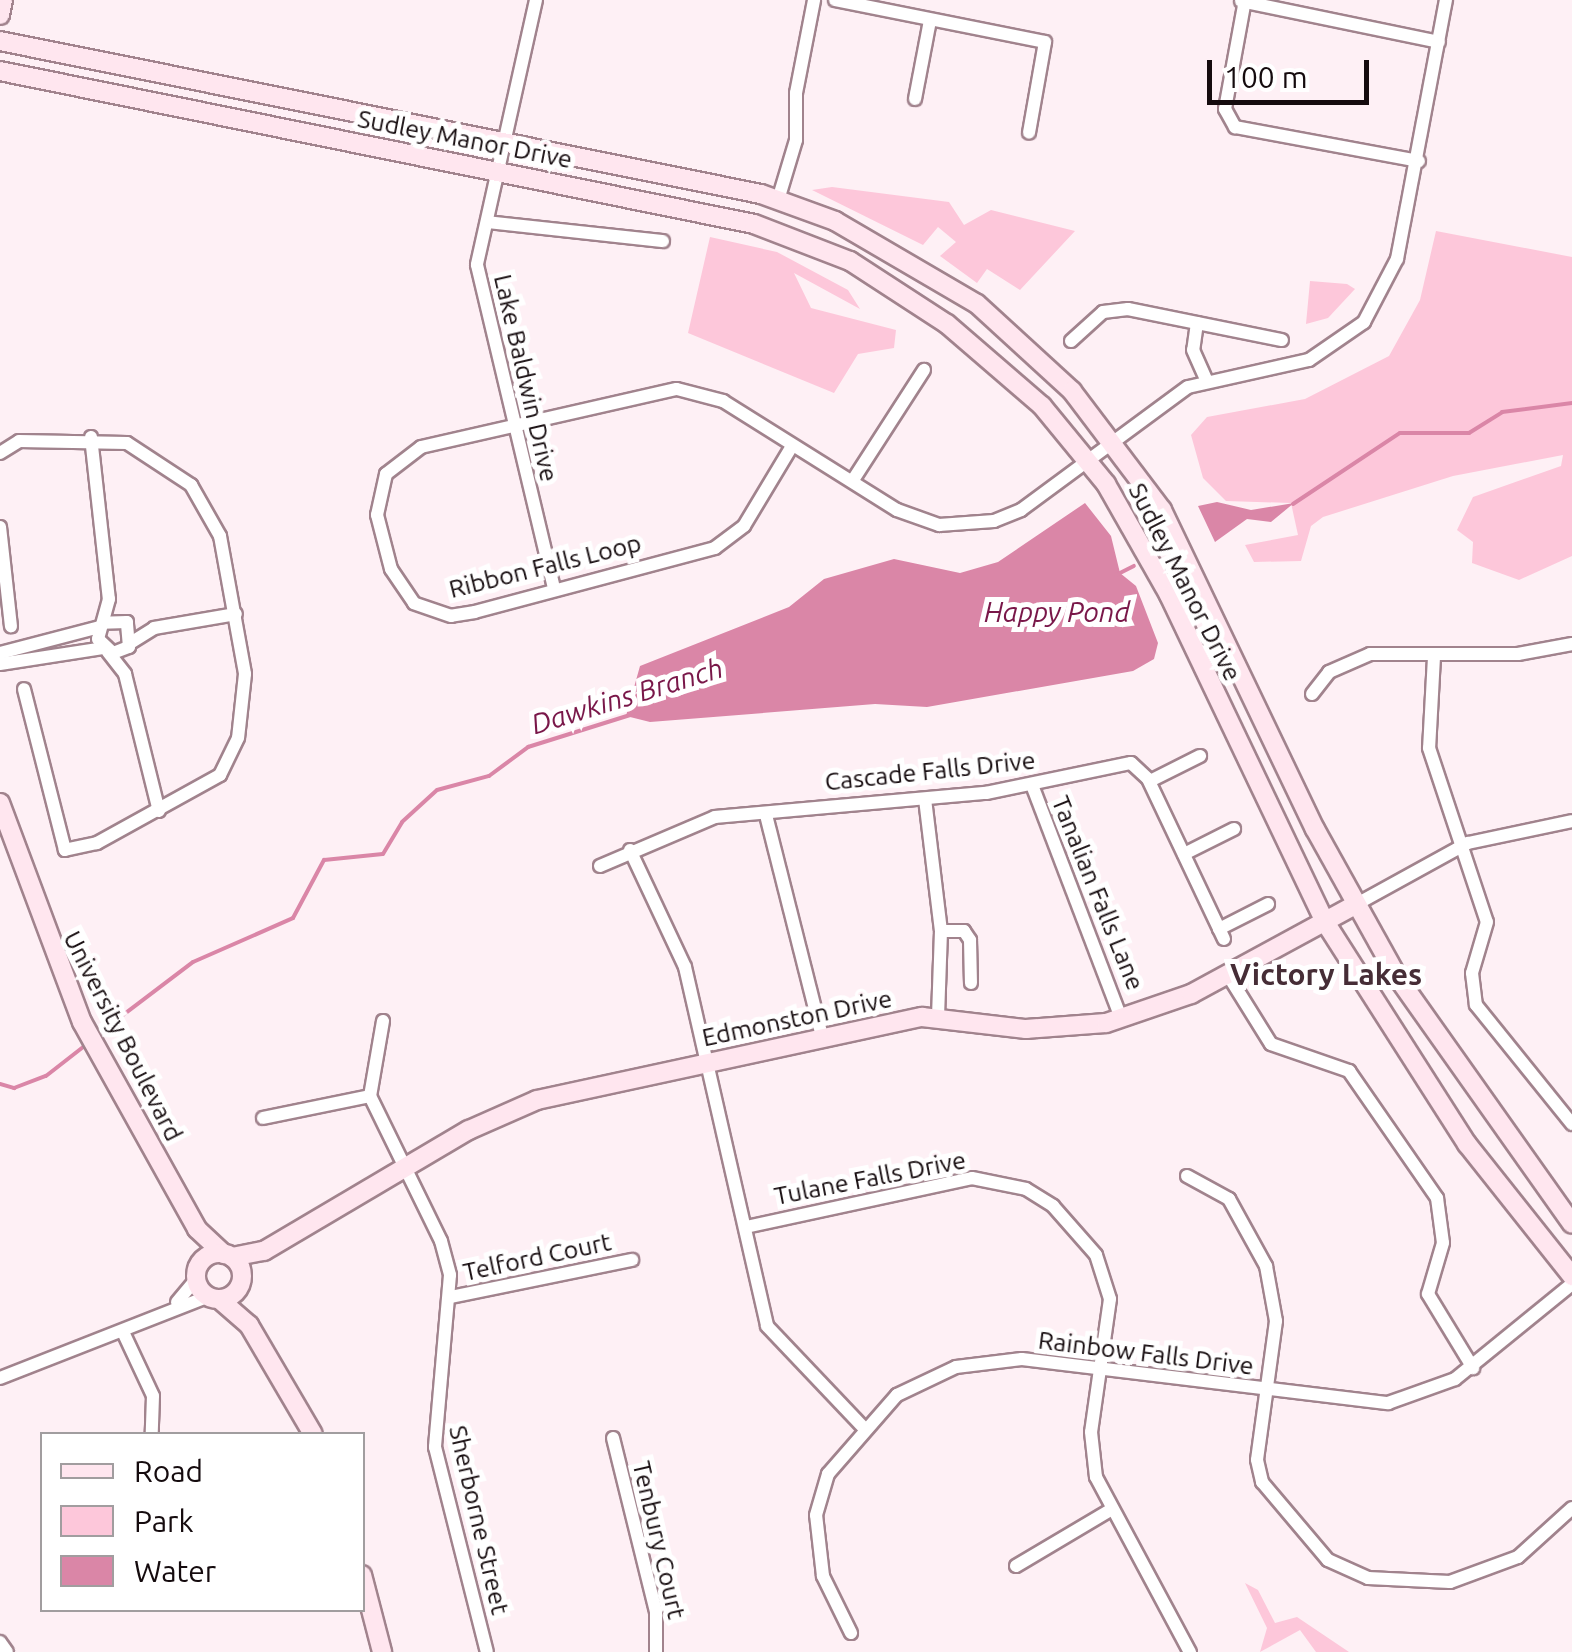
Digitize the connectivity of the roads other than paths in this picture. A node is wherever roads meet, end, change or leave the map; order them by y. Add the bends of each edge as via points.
1 (3, 0) edge
2 (536, 0) edge
3 (814, 0) edge
4 (836, 0) edge
5 (1446, 0) edge
6 (1242, 1) edge
7 (0, 15) edge
8 (930, 20) junction
9 (0, 41) edge
10 (1439, 42) junction
11 (0, 71) edge
12 (915, 98) dead end
13 (1029, 132) dead end
14 (504, 138) junction
15 (1418, 161) junction
16 (497, 171) junction
17 (778, 200) junction
18 (487, 222) junction
19 (662, 241) dead end
20 (1198, 323) junction
21 (1282, 340) dead end
22 (1072, 342) dead end
23 (924, 370) dead end
24 (1206, 380) junction
25 (514, 425) junction
26 (91, 437) junction
27 (1116, 441) junction
28 (792, 446) junction
29 (0, 452) edge
30 (1089, 460) junction
31 (852, 480) junction
32 (0, 528) edge
33 (554, 589) junction
34 (109, 599) junction
35 (236, 614) junction
36 (124, 621) junction
37 (101, 625) junction
38 (11, 626) dead end
39 (154, 628) junction
40 (131, 644) junction
41 (1572, 644) edge
42 (106, 650) junction
43 (0, 652) edge
44 (1434, 657) junction
45 (0, 664) edge
46 (125, 674) junction
47 (24, 689) dead end
48 (1312, 694) dead end
49 (1200, 756) dead end
50 (1150, 781) junction
51 (1032, 786) junction
52 (925, 799) junction
53 (0, 803) edge
54 (159, 810) junction
55 (766, 815) junction
56 (1572, 821) edge
57 (1234, 829) dead end
58 (1460, 847) junction
59 (630, 850) junction
60 (1184, 854) junction
61 (600, 866) dead end
62 (1268, 904) dead end
63 (1356, 905) junction
64 (1325, 922) junction
65 (941, 932) junction
66 (1228, 974) junction
67 (970, 983) dead end
68 (938, 1018) junction
69 (1122, 1018) junction
70 (384, 1021) dead end
71 (822, 1037) junction
72 (706, 1062) junction
73 (370, 1096) junction
74 (263, 1118) dead end
75 (1572, 1124) edge
76 (402, 1171) junction
77 (1187, 1176) dead end
78 (1572, 1224) edge
79 (746, 1227) junction
80 (197, 1229) junction
81 (264, 1252) junction
82 (228, 1255) junction
83 (632, 1260) dead end
84 (199, 1270) junction
85 (1572, 1276) edge
86 (241, 1282) junction
87 (1572, 1284) edge
88 (451, 1297) junction
89 (214, 1298) junction
90 (172, 1308) junction
91 (249, 1324) junction
92 (124, 1334) junction
93 (1473, 1368) junction
94 (1100, 1370) junction
95 (0, 1378) edge
96 (1267, 1391) junction
97 (862, 1426) junction
98 (152, 1432) edge
99 (312, 1432) edge
100 (613, 1438) dead end
101 (1572, 1508) edge
102 (1112, 1509) junction
103 (1016, 1566) dead end
104 (365, 1587) edge
105 (852, 1633) dead end
106 (0, 1642) edge
107 (8, 1652) edge
108 (382, 1652) edge
109 (487, 1652) edge
110 (656, 1652) edge
111 (1190, 1652) edge

1 - 7 main road
2 - 14 street, Lake Baldwin Drive
3 - 17 street via 796,94 796,140
4 - 8 street
5 - 10 street
6 - 10 street
6 - 15 street via 1225,109 1235,127
8 - 12 street
8 - 13 street via 1045,42
9 - 14 main road, Sudley Manor Drive
10 - 15 street
11 - 16 main road, Sudley Manor Drive
14 - 16 street, Lake Baldwin Drive
14 - 17 main road, Sudley Manor Drive
15 - 24 street via 1393,275 1364,322 1310,360
16 - 18 street, Lake Baldwin Drive
16 - 30 main road, Sudley Manor Drive via 754,224 850,261 980,349
17 - 27 main road, Sudley Manor Drive via 835,221 976,304
18 - 19 street
18 - 25 street, Lake Baldwin Drive via 478,283
20 - 21 street
20 - 22 street via 1114,309
20 - 24 street via 1194,350
23 - 31 street
24 - 27 street, Ribbon Falls Loop
25 - 28 street, Ribbon Falls Loop via 676,388 724,401
25 - 33 street, Lake Baldwin Drive
25 - 33 street, Ribbon Falls Loop via 400,458 380,494 384,543 399,588 434,612 476,612
26 - 29 street via 20,441
26 - 34 street
26 - 35 street via 127,442 190,485 220,536
27 - 30 street, Ribbon Falls Loop
27 - 63 main road, Sudley Manor Drive via 1185,550
28 - 31 street, Ribbon Falls Loop
28 - 33 street, Ribbon Falls Loop via 744,526 715,548
30 - 31 street, Ribbon Falls Loop via 1021,510 969,526 897,510
30 - 64 main road, Sudley Manor Drive via 1169,595
32 - 38 street
34 - 36 street
34 - 37 street
35 - 39 street
35 - 54 street via 245,674 238,738 220,774
36 - 37 street
36 - 39 street
36 - 40 street
37 - 42 street
37 - 43 street
39 - 40 street
40 - 42 street
40 - 46 street
41 - 44 street
42 - 45 street
42 - 46 street
44 - 48 street via 1370,654 1329,672
44 - 58 street via 1430,748
46 - 54 street
47 - 54 street via 65,850 98,843
49 - 50 street
50 - 51 street, Cascade Falls Drive via 1131,764
50 - 60 street
51 - 52 street, Cascade Falls Drive
51 - 69 street, Tanalian Falls Lane
52 - 55 street, Cascade Falls Drive
52 - 65 street
53 - 80 main road, University Boulevard via 70,1000
55 - 59 street, Cascade Falls Drive via 714,817
55 - 71 street
56 - 58 street
57 - 60 street
58 - 63 street
58 - 75 street via 1487,922 1472,973 1476,1005
59 - 61 street, Cascade Falls Drive
59 - 72 street via 685,967
60 - 62 street via 1222,934
63 - 64 main road, Edmonston Drive
63 - 78 main road, Sudley Manor Drive via 1466,1083
64 - 66 main road, Edmonston Drive
64 - 85 main road, Sudley Manor Drive via 1467,1144
65 - 67 street via 964,931 970,940
65 - 68 street
66 - 69 main road, Edmonston Drive
66 - 93 street via 1271,1044 1339,1062 1361,1084 1437,1198 1443,1243 1428,1294
68 - 69 main road, Edmonston Drive via 1026,1028
68 - 71 main road, Edmonston Drive
70 - 73 street
71 - 72 main road, Edmonston Drive
72 - 76 main road, Edmonston Drive via 536,1100
72 - 79 street
73 - 74 street
73 - 76 street, Sherborne Street
76 - 81 main road, Edmonston Drive
76 - 88 street, Sherborne Street via 441,1241
77 - 96 street via 1230,1198 1266,1266 1276,1321
79 - 94 street, Tulane Falls Drive via 972,1178 1026,1190 1076,1229 1107,1278
79 - 97 street via 767,1326
80 - 82 main road, University Boulevard
80 - 84 main road, University Boulevard
81 - 82 main road, Edmonston Drive
81 - 86 main road, Edmonston Drive
82 - 84 main road, Edmonston Drive
82 - 86 main road
83 - 88 street, Telford Court
84 - 89 main road
84 - 90 street
86 - 89 main road, Edmonston Drive
86 - 91 main road
87 - 93 street, Rainbow Falls Drive
88 - 109 street, Sherborne Street via 434,1400 435,1447
89 - 90 street
89 - 91 main road
90 - 92 street
91 - 99 main road
92 - 95 street
92 - 98 street via 154,1396
93 - 96 street, Rainbow Falls Drive via 1388,1402
94 - 96 street, Rainbow Falls Drive
94 - 97 street, Rainbow Falls Drive via 1022,1360 956,1367 897,1394
94 - 102 street, Tulane Falls Drive via 1091,1455
96 - 101 street via 1262,1482 1328,1560 1368,1578 1471,1577 1540,1542
97 - 105 street, Rainbow Falls Drive via 828,1474 816,1515 822,1576
100 - 110 street, Tenbury Court via 656,1612
102 - 103 street
102 - 111 street, Tulane Falls Drive
104 - 108 main road
106 - 107 street

